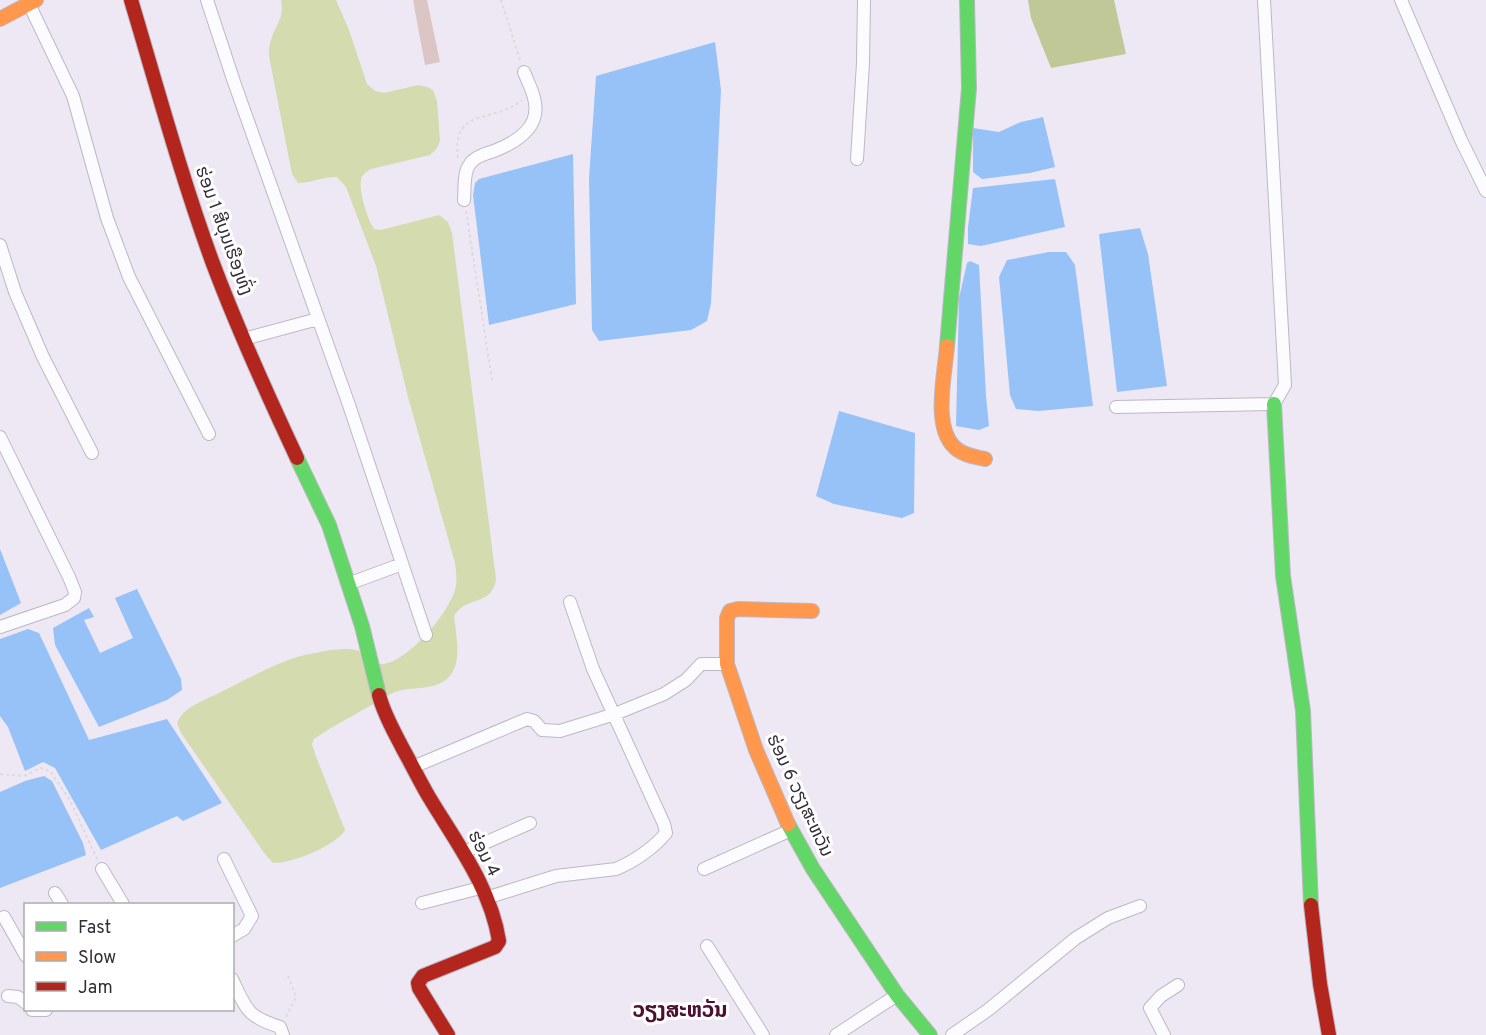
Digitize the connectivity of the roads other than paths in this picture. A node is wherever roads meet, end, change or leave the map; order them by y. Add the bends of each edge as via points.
1 (130, 0) edge
2 (207, 0) edge
3 (864, 0) edge
4 (967, 0) edge
5 (1264, 0) edge
6 (1401, 0) edge
7 (33, 2) edge
8 (0, 19) edge
9 (524, 72) road end
10 (857, 159) dead end
11 (1486, 191) edge
12 (464, 200) road end
13 (0, 244) edge
14 (318, 319) junction
15 (244, 339) junction
16 (1274, 404) junction
17 (1116, 407) dead end
18 (209, 434) dead end
19 (0, 437) edge
20 (92, 453) dead end
21 (985, 459) dead end
22 (402, 564) junction
23 (348, 584) junction
24 (570, 602) dead end
25 (812, 611) dead end
26 (0, 627) edge
27 (426, 635) dead end
28 (727, 663) junction
29 (615, 714) junction
30 (413, 767) junction
31 (530, 823) dead end
32 (792, 830) junction
33 (464, 852) junction
34 (224, 859) dead end
35 (704, 868) dead end
36 (102, 869) road end
37 (483, 893) junction
38 (122, 903) edge
39 (422, 903) dead end
40 (1140, 906) dead end
41 (4, 917) dead end
42 (234, 935) edge
43 (707, 945) dead end
44 (24, 952) edge
45 (234, 983) edge
46 (1178, 985) dead end
47 (897, 995) junction
48 (8, 996) dead end
49 (24, 1002) edge
50 (282, 1031) edge
51 (448, 1035) edge
52 (763, 1035) edge
53 (836, 1035) edge
54 (930, 1035) edge
55 (952, 1035) edge
56 (1164, 1035) edge
57 (1329, 1035) edge

1 - 15 main road, ຮ່ອມ 1 ສີບຸນເຮືອງທົ່ງ via 186,185
2 - 14 street
3 - 10 street
4 - 21 main road via 969,88 941,415 944,434 953,447 971,457
5 - 16 street via 1285,385
6 - 11 street
7 - 8 main road
7 - 18 street via 73,96 107,218 129,277
9 - 12 street via 535,99 530,128 519,140 470,163
13 - 20 street via 15,292 43,357
14 - 15 street
14 - 22 street
15 - 23 main road, ຮ່ອມ 1 ສີບຸນເຮືອງທົ່ງ via 329,525
16 - 17 street
16 - 57 main road via 1283,576 1303,711 1310,891
19 - 26 street via 75,592 64,605
22 - 23 street
22 - 27 street
23 - 30 main road, ຮ່ອມ 4 via 384,713
24 - 29 street via 593,669
25 - 28 main road, ຮ່ອມ 6 ວຽງສະຫວັນ via 730,611
28 - 29 street via 701,664 664,694
28 - 32 main road, ຮ່ອມ 6 ວຽງສະຫວັນ via 756,750
29 - 30 street via 560,730 542,730 527,719
29 - 37 street via 666,833 616,869 556,876
30 - 33 main road, ຮ່ອມ 4
31 - 33 street
32 - 35 street
32 - 47 main road, ຮ່ອມ 6 ວຽງສະຫວັນ via 813,869
33 - 37 main road, ຮ່ອມ 4
34 - 42 street via 252,916 244,929
36 - 38 street
37 - 39 street
37 - 51 main road, ຮ່ອມ 4 via 499,941 423,976 418,983
40 - 55 street via 1108,918 1076,938
41 - 44 street
43 - 52 street
45 - 50 street via 247,1011
46 - 56 street via 1150,1008
47 - 53 street
47 - 54 main road, ຮ່ອມ 6 ວຽງສະຫວັນ
48 - 49 street

